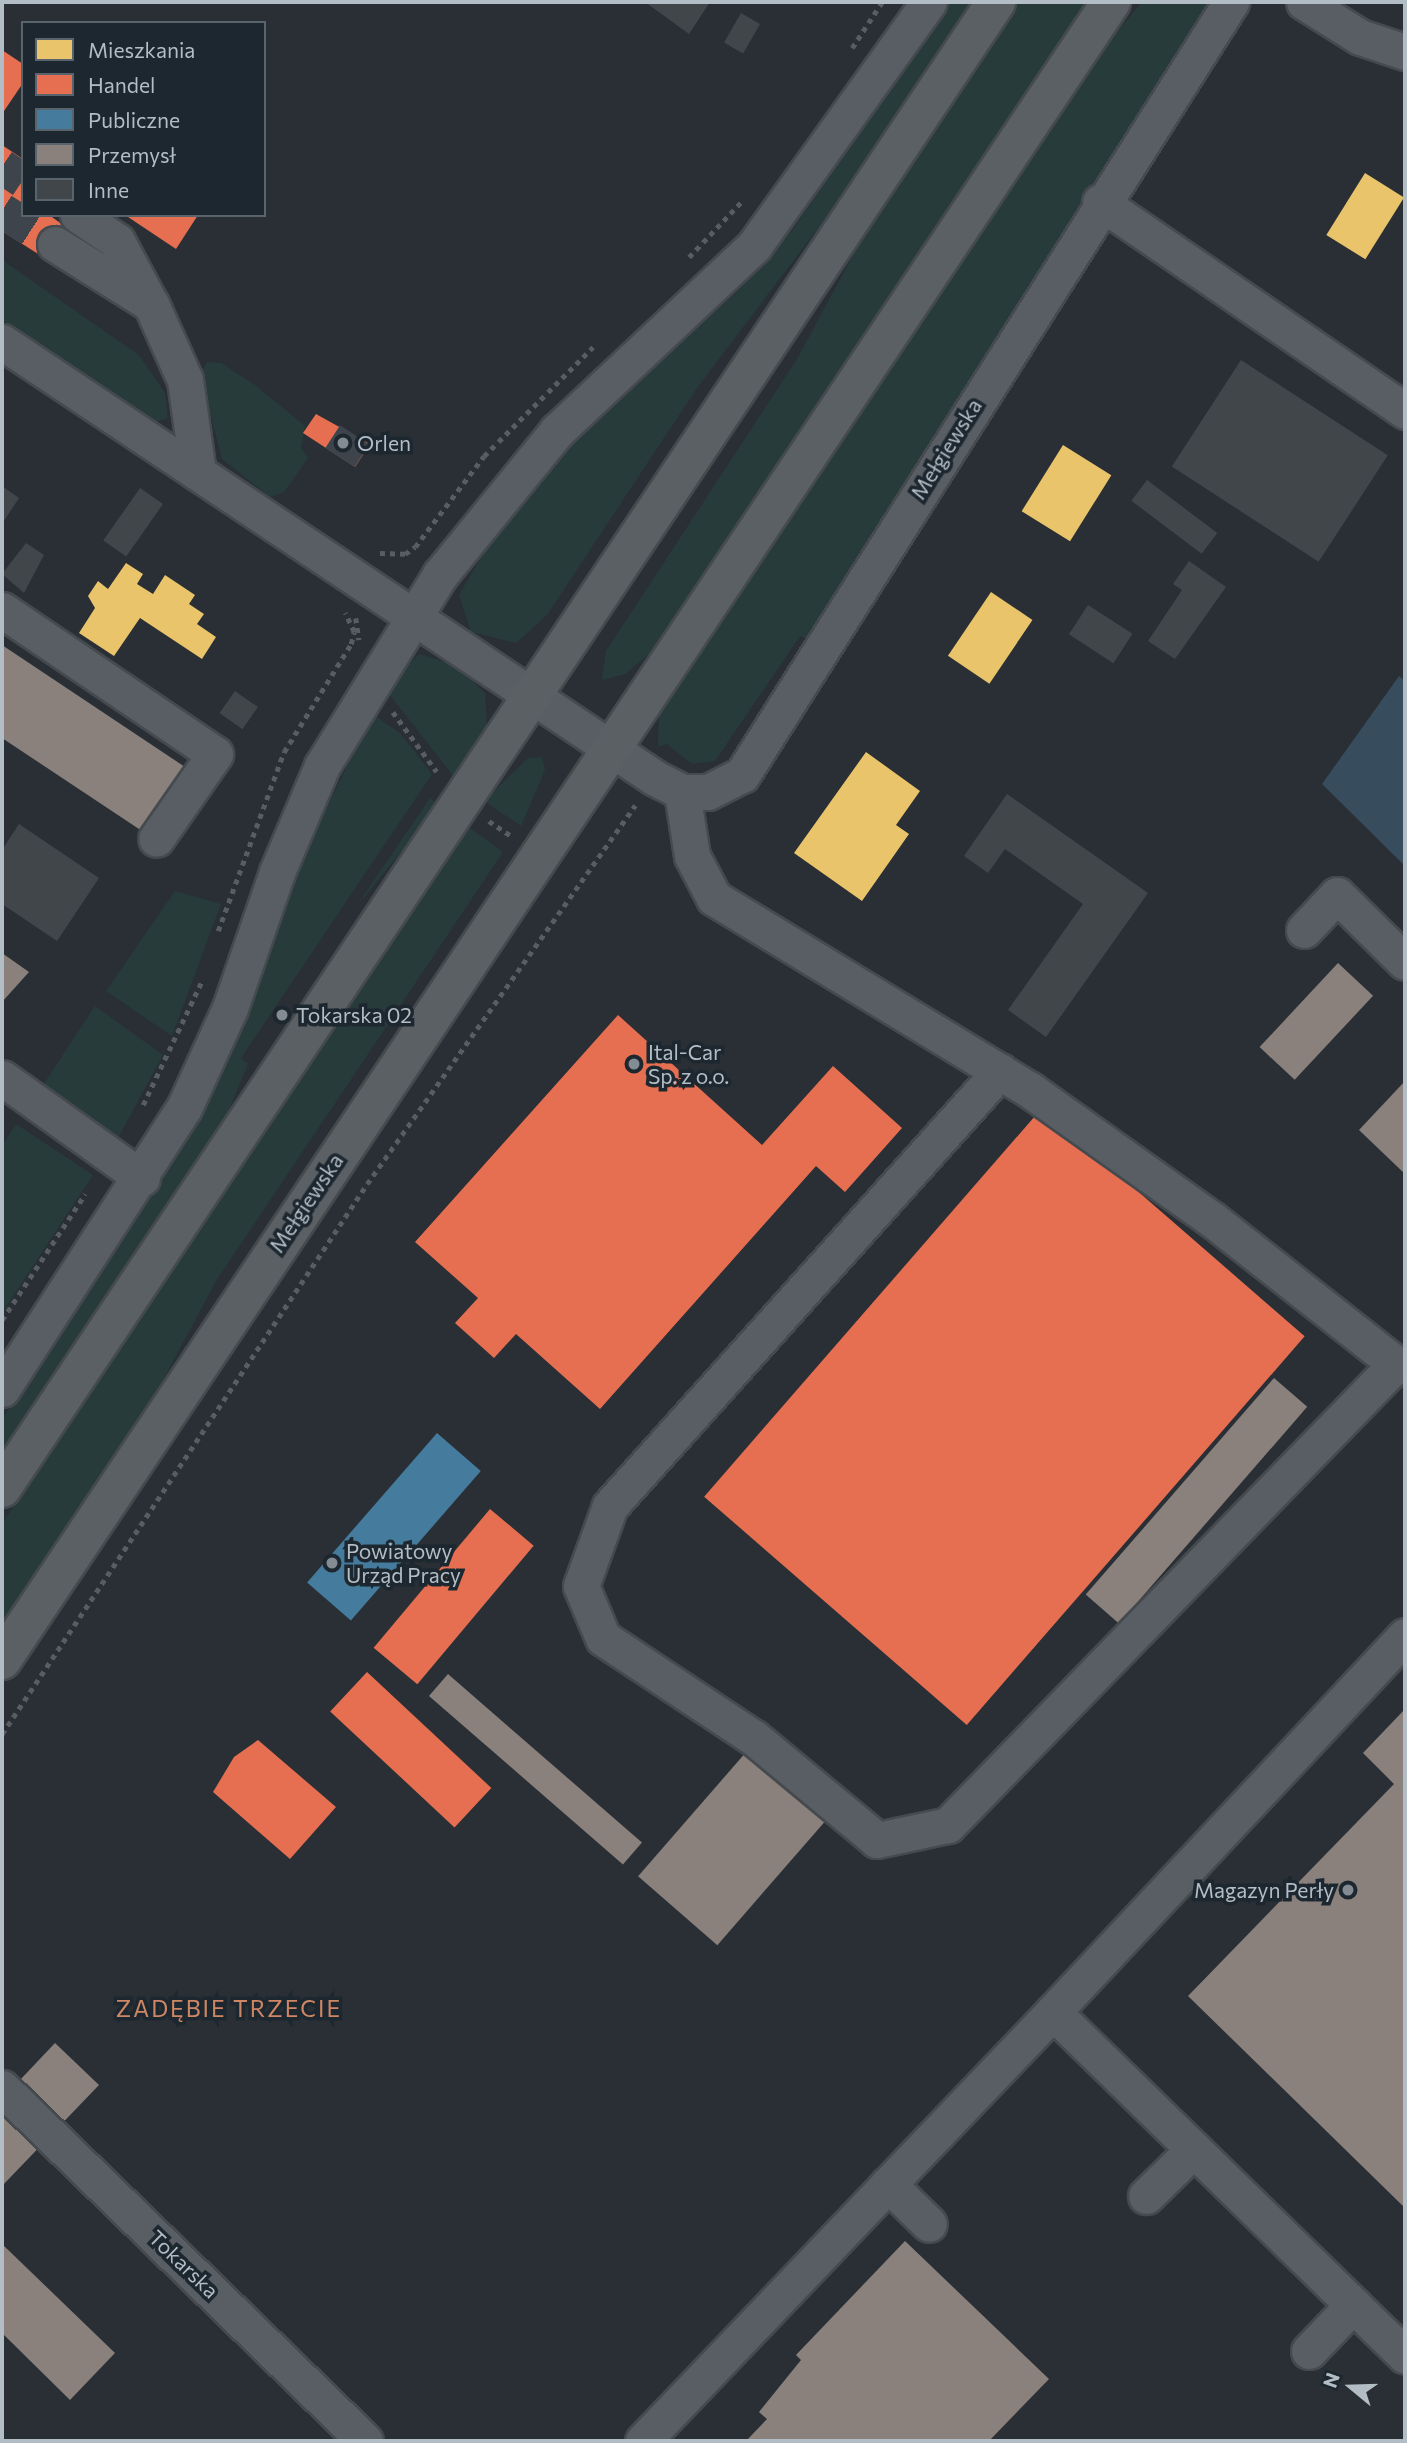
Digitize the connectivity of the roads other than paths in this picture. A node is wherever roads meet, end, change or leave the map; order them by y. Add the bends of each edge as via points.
1 (929, 2) edge
2 (996, 2) edge
3 (1111, 2) edge
4 (1231, 2) edge
5 (1304, 2) edge
6 (1405, 52) edge
7 (1100, 202) junction
8 (81, 217) tunnel mouth
9 (55, 244) tunnel mouth
10 (151, 304) junction
11 (2, 342) edge
12 (1405, 411) edge
13 (198, 473) junction
14 (2, 610) edge
15 (414, 616) junction
16 (533, 695) junction
17 (612, 747) junction
18 (682, 792) junction
19 (156, 839) dead end
20 (1304, 930) dead end
21 (1405, 962) edge
22 (1000, 1072) junction
23 (2, 1078) edge
24 (142, 1178) junction
25 (2, 1389) edge
26 (2, 1488) edge
27 (1405, 1636) edge
28 (2, 1660) edge
29 (1053, 2012) junction
30 (2, 2088) edge
31 (1194, 2149) junction
32 (888, 2184) junction
33 (1146, 2196) dead end
34 (929, 2224) dead end
35 (1353, 2305) junction
36 (1308, 2351) dead end
37 (1405, 2356) edge
38 (365, 2441) edge
39 (643, 2441) edge

1 - 15 street via 754,246 517,472
2 - 16 main road
3 - 17 main road, Mełgiewska
4 - 7 street, Mełgiewska
5 - 6 street via 1360,37
7 - 12 street
7 - 18 street, Mełgiewska via 742,775 708,792
8 - 10 street via 117,241
9 - 10 street
10 - 13 street via 185,380
11 - 13 street
13 - 15 street
14 - 19 street via 215,754
15 - 16 street
15 - 24 street via 316,779 218,1037
16 - 17 street
16 - 26 main road
17 - 18 street
17 - 28 main road, Mełgiewska
18 - 22 street via 692,856 714,898
20 - 21 street via 1337,895
22 - 22 street via 1213,1220 1395,1364 948,1825 877,1840 754,1738 603,1638 581,1586 610,1506
23 - 24 street
24 - 25 street
27 - 29 street
29 - 31 street
29 - 32 street
30 - 38 street, Tokarska
31 - 33 street
31 - 35 street
32 - 34 street
32 - 39 street
35 - 36 street
35 - 37 street

